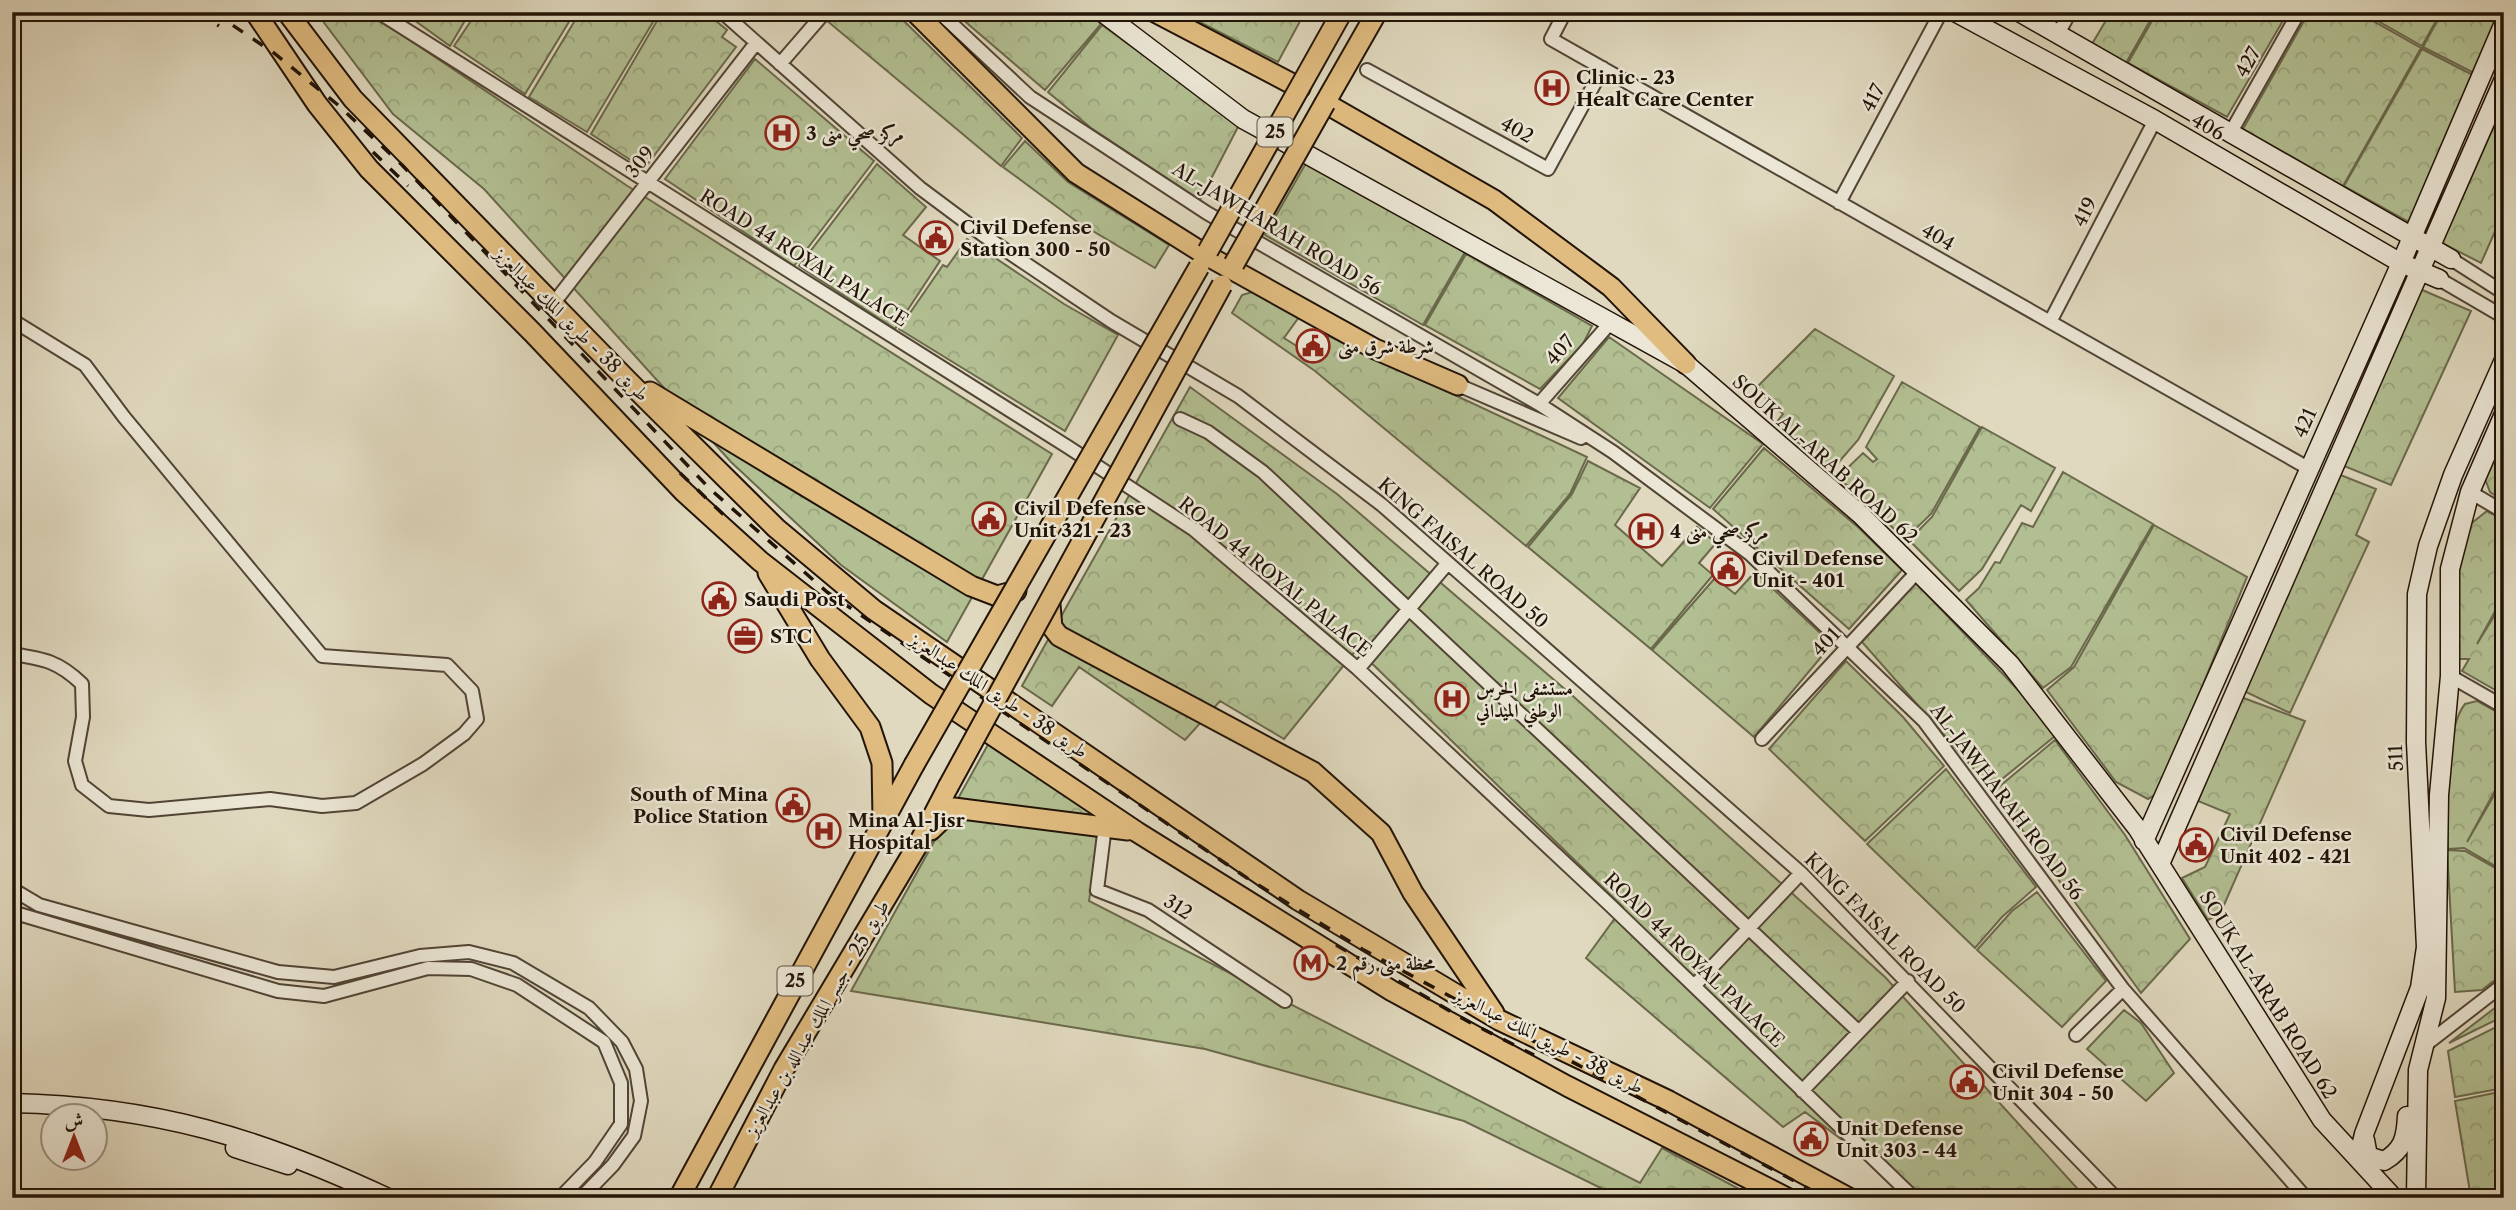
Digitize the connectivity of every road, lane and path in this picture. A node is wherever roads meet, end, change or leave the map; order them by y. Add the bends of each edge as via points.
1 (255, 12) edge
2 (288, 12) edge
3 (378, 12) edge
4 (722, 12) edge
5 (825, 12) edge
6 (915, 12) edge
7 (939, 12) edge
8 (1102, 12) edge
9 (1154, 12) edge
10 (1342, 12) edge
11 (1377, 12) edge
12 (1565, 12) edge
13 (1941, 12) edge
14 (1955, 12) edge
15 (2019, 12) edge
16 (2070, 12) edge
17 (2299, 12) edge
18 (2504, 23) edge
19 (2058, 34) junction
20 (756, 43) junction
21 (780, 64) junction
22 (1603, 68) junction
23 (1367, 70) dead end
24 (2504, 79) edge
25 (1300, 88) junction
26 (1325, 103) junction
27 (2155, 120) junction
28 (2231, 132) junction
29 (648, 182) junction
30 (1839, 203) junction
31 (2412, 236) junction
32 (2431, 248) junction
33 (1204, 258) junction
34 (2451, 259) joint
35 (2401, 263) junction
36 (2421, 270) junction
37 (1229, 273) junction
38 (2439, 279) joint
39 (2504, 293) edge
40 (553, 304) junction
41 (2504, 317) edge
42 (12, 320) edge
43 (1611, 322) junction
44 (2050, 322) junction
45 (2504, 360) edge
46 (1686, 364) junction
47 (624, 377) junction
48 (1458, 385) joint
49 (1539, 404) junction
50 (2504, 414) edge
51 (1180, 419) dead end
52 (1613, 452) junction
53 (2308, 468) junction
54 (2469, 492) junction
55 (2504, 512) edge
56 (760, 561) junction
57 (1447, 564) junction
58 (1918, 571) junction
59 (1016, 591) junction
60 (1050, 605) junction
61 (1411, 609) junction
62 (1847, 647) junction
63 (12, 654) edge
64 (1358, 669) junction
65 (2450, 676) junction
66 (2504, 707) edge
67 (1762, 739) dead end
68 (883, 821) junction
69 (1105, 826) junction
70 (1137, 832) junction
71 (920, 841) junction
72 (2144, 841) junction
73 (2160, 864) junction
74 (1801, 873) junction
75 (12, 889) edge
76 (12, 912) edge
77 (1749, 929) junction
78 (1908, 981) junction
79 (2504, 984) edge
80 (1694, 986) junction
81 (2123, 989) junction
82 (1285, 1001) dead end
83 (1499, 1020) junction
84 (1859, 1032) junction
85 (2076, 1035) dead end
86 (2423, 1047) junction
87 (1802, 1091) junction
88 (12, 1103) edge
89 (12, 1109) edge
90 (38, 1112) edge
91 (108, 1119) edge
92 (2364, 1134) junction
93 (2358, 1159) junction
94 (2302, 1193) edge
95 (363, 1198) edge
96 (388, 1198) edge
97 (560, 1198) edge
98 (581, 1198) edge
99 (679, 1198) edge
100 (717, 1198) edge
101 (1787, 1198) edge
102 (1849, 1198) edge
103 (1914, 1198) edge
104 (2116, 1198) edge
105 (2312, 1198) edge
106 (2394, 1198) edge
107 (2416, 1198) edge

1 - 56 main road, طريق 38 - طريق الملك عبدالعزيز via 317,104 369,169 684,492
2 - 40 main road, طريق 38 - طريق الملك عبدالعزيز via 353,99
3 - 29 street, ROAD 44 ROYAL PALACE
4 - 20 street, KING FAISAL ROAD 50
5 - 21 street
6 - 33 main road via 1076,173
7 - 49 street, AL-JAWHARAH ROAD 56 via 1030,97 1196,206
8 - 43 street, SOUK AL-ARAB ROAD 62 via 1243,119
9 - 25 main road
10 - 25 main road, طريق 25 - جسر الملك عبدالله بن عبدالعزيز / 25, bridge
11 - 26 main road, 25
12 - 22 street, 404 via 1550,39
13 - 30 street, 417
14 - 27 street, 406
15 - 19 street, 406
16 - 19 street
17 - 28 street, 427
18 - 31 street, 421
19 - 28 street, 406
20 - 21 street, KING FAISAL ROAD 50
20 - 29 street, 309
21 - 57 street, KING FAISAL ROAD 50 via 920,188 1111,321 1238,396 1382,505
22 - 23 street, 402 via 1548,169
22 - 30 street, 404
24 - 32 street
25 - 33 main road, طريق 25 - جسر الملك عبدالله بن عبدالعزيز / 25, bridge
26 - 37 main road, 25, bridge
26 - 46 main road via 1494,200 1611,287
27 - 35 street, 406
27 - 44 street, 419
28 - 31 street, 406
29 - 40 street, 309
29 - 64 street, ROAD 44 ROYAL PALACE via 1193,529
30 - 44 street, 404
31 - 32 street, 406
31 - 35 street, 421
32 - 34 street, 406
32 - 36 street
33 - 37 main road
33 - 59 main road, طريق 25 - جسر الملك عبدالله بن عبدالعزيز / 25, bridge
34 - 39 street
35 - 36 street, 406
35 - 53 street, 421
36 - 38 street, 406
36 - 73 street
37 - 48 main road via 1375,349
37 - 60 main road, 25, bridge
38 - 41 street
40 - 47 main road, طريق 38 - طريق الملك عبدالعزيز
42 - 63 street via 85,365 323,656 447,665 472,691 477,719 423,764 356,803 323,806 270,799 149,810 109,806 82,785 75,761 83,717 82,684 48,659
43 - 46 street, SOUK AL-ARAB ROAD 62
43 - 49 street, 407
44 - 53 street, 404
45 - 92 street, 511 via 2453,475 2417,594 2416,729 2426,947 2420,988
46 - 58 street, SOUK AL-ARAB ROAD 62 via 1861,515
47 - 59 main road via 971,586 997,596
47 - 83 main road, طريق 38 - طريق الملك عبدالعزيز via 776,528 874,610 1298,900
48 - 52 street, AL-JAWHARAH ROAD 56
49 - 52 street, AL-JAWHARAH ROAD 56
50 - 54 street
51 - 61 street via 1208,432 1263,472
52 - 62 street, AL-JAWHARAH ROAD 56 via 1749,554
53 - 72 street, 421
54 - 55 street
54 - 65 street via 2450,569
56 - 68 main road via 820,659 870,727 882,763
56 - 70 main road, طريق 38 - طريق الملك عبدالعزيز via 931,694
57 - 61 street
57 - 74 street, KING FAISAL ROAD 50
58 - 62 street, 401
58 - 72 street, SOUK AL-ARAB ROAD 62 via 2010,664
59 - 68 main road, طريق 25 - جسر الملك عبدالله بن عبدالعزيز / 25, bridge
60 - 71 main road, 25, bridge
60 - 83 main road via 1052,627 1059,636 1314,772 1381,833 1413,893
61 - 64 street
61 - 77 street
62 - 67 street, 401
62 - 81 street, AL-JAWHARAH ROAD 56 via 1924,721
64 - 80 street, ROAD 44 ROYAL PALACE
65 - 66 street
65 - 86 street via 2439,795 2436,998
68 - 99 main road, طريق 25 - جسر الملك عبدالله بن عبدالعزيز / 25
69 - 70 main road
69 - 71 main road via 954,808
69 - 82 street, 312 via 1097,890 1148,910
70 - 101 main road, طريق 38 - طريق الملك عبدالعزيز via 1392,991
71 - 100 main road, طريق 25 - جسر الملك عبدالله بن عبدالعزيز / 25 via 785,1069
72 - 73 street, SOUK AL-ARAB ROAD 62
73 - 93 street, SOUK AL-ARAB ROAD 62 via 2322,1120
74 - 77 street
74 - 78 street, KING FAISAL ROAD 50
75 - 98 street via 38,905 278,972 334,977 421,956 468,952 513,963 589,1008 622,1042 636,1069 641,1101 634,1136
76 - 97 street via 278,991 324,996 428,968 471,969 517,985 604,1042 621,1083 621,1124 595,1162
77 - 80 street
77 - 84 street
78 - 84 street
78 - 104 street, KING FAISAL ROAD 50
79 - 86 street
80 - 87 street, ROAD 44 ROYAL PALACE
81 - 85 street
81 - 94 street, AL-JAWHARAH ROAD 56
83 - 102 main road, طريق 38 - طريق الملك عبدالعزيز via 1669,1101
84 - 87 street
86 - 92 street via 2409,1069 2406,1137 2398,1153 2384,1161 2368,1156
86 - 107 street via 2418,1070
87 - 103 street, ROAD 44 ROYAL PALACE
88 - 96 street via 97,1107 205,1128 265,1145
89 - 90 street
91 - 95 street via 214,1141 319,1176
92 - 93 street, 511
93 - 106 street, SOUK AL-ARAB ROAD 62
94 - 105 street, AL-JAWHARAH ROAD 56

